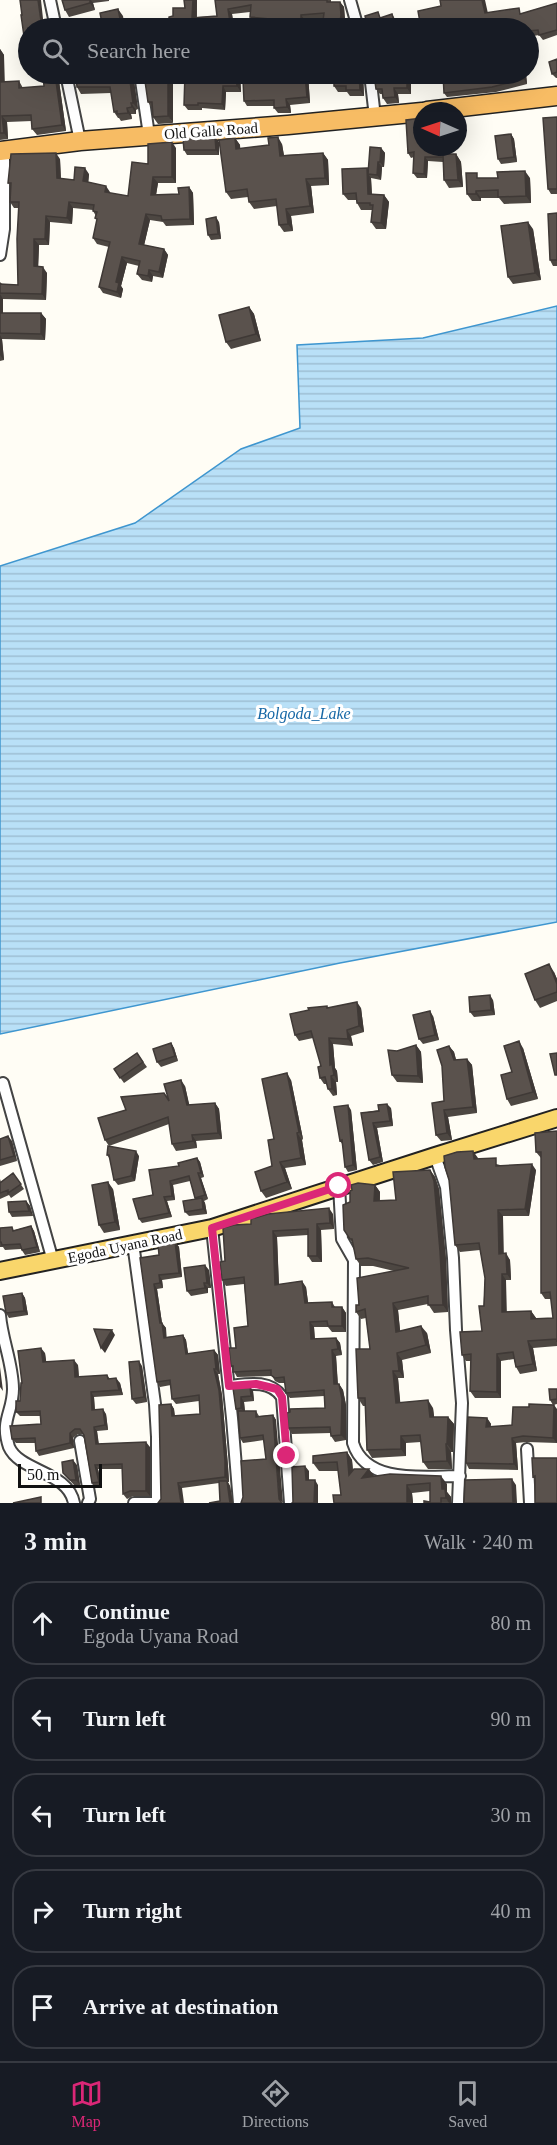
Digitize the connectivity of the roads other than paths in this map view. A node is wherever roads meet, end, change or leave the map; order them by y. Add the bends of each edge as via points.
1 (50, 0) edge
2 (350, 0) edge
3 (54, 18) edge
4 (355, 18) edge
5 (68, 84) edge
6 (142, 84) edge
7 (371, 84) edge
8 (557, 96) edge
9 (467, 106) edge
10 (413, 113) edge
11 (375, 117) junction
12 (150, 135) junction
13 (80, 141) junction
14 (2, 151) edge
15 (0, 255) edge
16 (3, 1083) dead end
17 (557, 1118) edge
18 (435, 1156) junction
19 (339, 1186) junction
20 (212, 1228) junction
21 (133, 1244) junction
22 (53, 1261) junction
23 (0, 1271) edge
24 (0, 1315) edge
25 (229, 1386) junction
26 (80, 1441) dead end
27 (527, 1449) dead end
28 (460, 1476) junction
29 (74, 1503) edge
30 (88, 1503) edge
31 (134, 1503) edge
32 (154, 1503) edge
33 (238, 1503) edge
34 (290, 1503) edge
35 (458, 1503) edge
36 (530, 1503) edge

1 - 3 street
2 - 4 street
5 - 13 street
6 - 12 street
7 - 11 street
8 - 9 highway
10 - 11 highway, Old Galle Road
11 - 12 highway, Old Galle Road
12 - 13 highway, Old Galle Road
13 - 14 highway, Old Galle Road
14 - 15 street via 4,223
16 - 22 street
17 - 18 main road, Egoda Uyana Road
18 - 19 main road, Egoda Uyana Road
18 - 28 street via 446,1187 453,1258 462,1403
19 - 20 main road, Egoda Uyana Road
19 - 28 street via 342,1239 354,1260 353,1443 357,1455 380,1473
20 - 21 main road, Egoda Uyana Road
20 - 25 street
21 - 22 main road, Egoda Uyana Road
21 - 32 street via 158,1437
22 - 23 main road, Egoda Uyana Road
24 - 29 street via 13,1390 3,1427 9,1447 14,1455 56,1479
25 - 33 street
25 - 34 street via 266,1385 277,1389 282,1397
26 - 30 street
27 - 36 street
28 - 35 street
31 - 32 street

